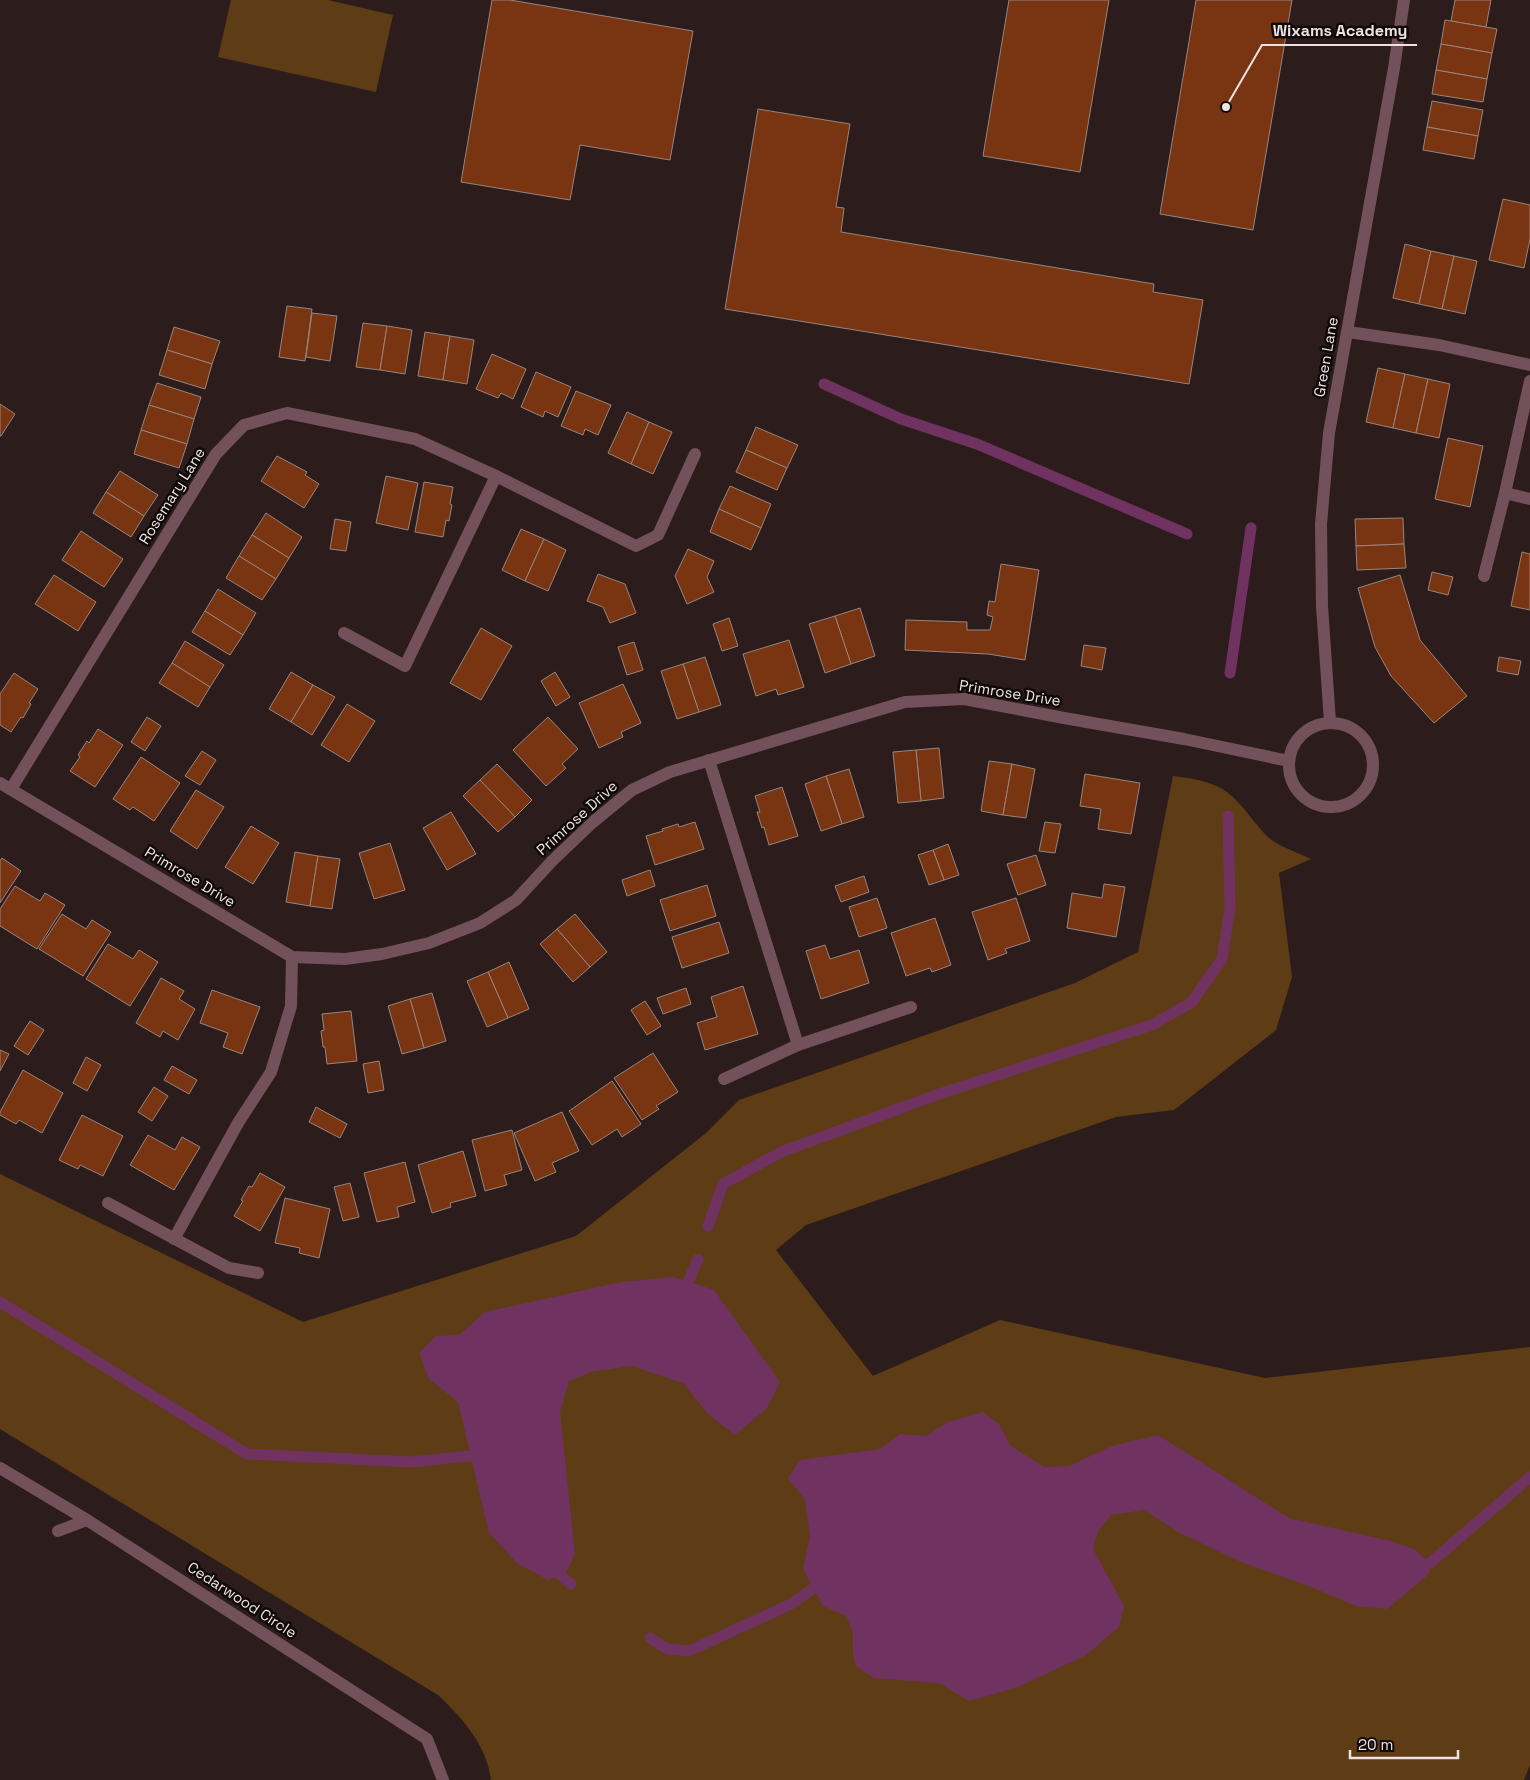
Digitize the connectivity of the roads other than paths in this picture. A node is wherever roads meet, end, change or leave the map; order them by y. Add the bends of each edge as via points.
1 (1404, 0) edge
2 (1348, 332) junction
3 (1530, 365) edge
4 (1530, 381) edge
5 (695, 454) dead end
6 (496, 476) junction
7 (1505, 493) junction
8 (1530, 499) edge
9 (1484, 576) dead end
10 (344, 634) dead end
11 (1330, 722) junction
12 (709, 760) junction
13 (1289, 760) junction
14 (6, 786) edge
15 (292, 957) junction
16 (911, 1007) dead end
17 (798, 1045) junction
18 (724, 1079) dead end
19 (108, 1203) dead end
20 (174, 1239) junction
21 (258, 1273) dead end
22 (0, 1468) edge
23 (87, 1520) junction
24 (58, 1531) dead end
25 (443, 1780) edge

1 - 2 street, Green Lane
2 - 3 street via 1439,345
2 - 11 street, Green Lane via 1329,433 1321,524 1322,606
4 - 7 street
5 - 6 street, Rosemary Lane via 658,535 636,546
6 - 10 street via 405,666
6 - 14 street, Rosemary Lane via 415,439 287,413 244,426 216,454
7 - 8 street
7 - 9 street
11 - 13 street via 1302,734 1293,746
11 - 13 street via 1348,726 1363,737 1372,754 1374,772 1366,790 1353,802 1334,808 1316,805 1300,795 1290,779
12 - 13 street, Primrose Drive via 905,702 964,699
12 - 15 street, Primrose Drive via 670,772 632,790 593,822 516,900 480,923 429,943 382,954 345,959
12 - 17 street
14 - 15 street, Primrose Drive
15 - 20 street via 291,1006 271,1072 238,1123
16 - 17 street
17 - 18 street
19 - 20 street
20 - 21 street via 229,1268
22 - 23 street, Cedarwood Circle
23 - 24 street
23 - 25 street, Cedarwood Circle via 427,1739

